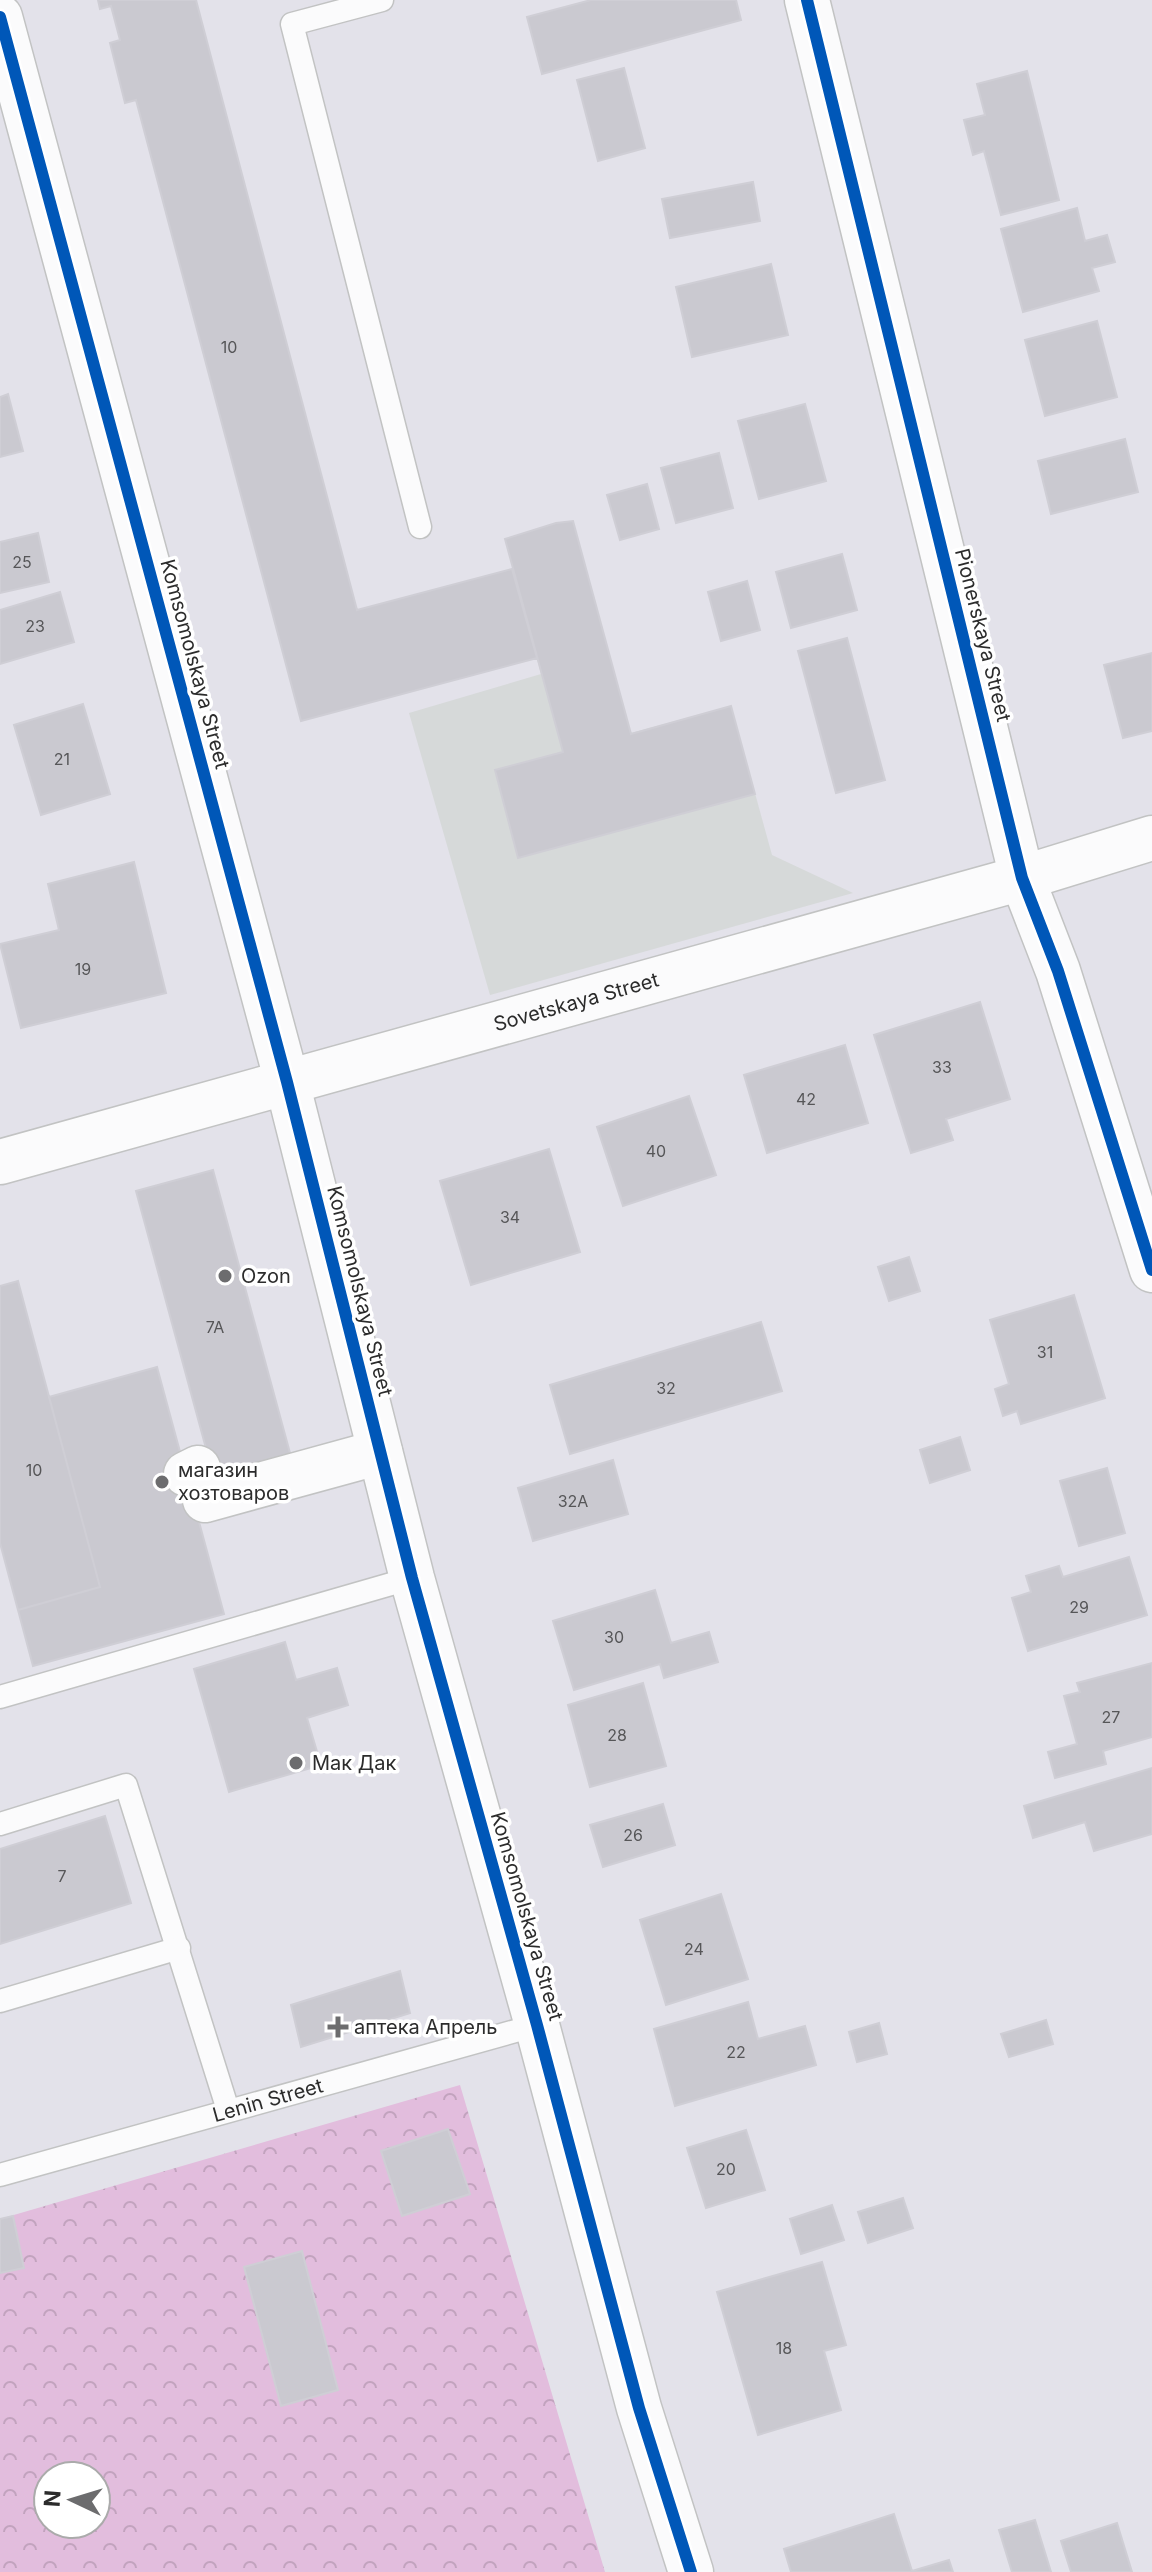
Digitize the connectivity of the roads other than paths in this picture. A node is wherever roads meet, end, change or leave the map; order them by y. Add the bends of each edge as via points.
1 (382, 0) edge
2 (807, 0) edge
3 (0, 17) edge
4 (420, 527) dead end
5 (1152, 838) edge
6 (1022, 878) junction
7 (287, 1082) junction
8 (0, 1162) edge
9 (1152, 1270) edge
10 (380, 1452) junction
11 (186, 1474) dead end
12 (412, 1578) junction
13 (0, 1697) edge
14 (0, 1824) edge
15 (179, 1948) junction
16 (0, 2001) edge
17 (537, 2025) junction
18 (228, 2110) junction
19 (0, 2175) edge
20 (691, 2572) edge

1 - 4 lane via 292,24
2 - 6 street, Pionerskaya Street
3 - 7 street, Komsomolskaya Street
5 - 6 street, Sovetskaya Street
6 - 7 street, Sovetskaya Street
6 - 9 street, Pionerskaya Street via 1058,971
7 - 8 street, Sovetskaya Street
7 - 10 street, Komsomolskaya Street
10 - 11 street via 205,1500 198,1468
10 - 12 street, Komsomolskaya Street
12 - 13 lane
12 - 17 street, Komsomolskaya Street
14 - 15 lane via 126,1785
15 - 16 lane
15 - 18 lane
17 - 18 lane, Lenin Street
17 - 20 street, Komsomolskaya Street via 639,2408
18 - 19 lane, Lenin Street

